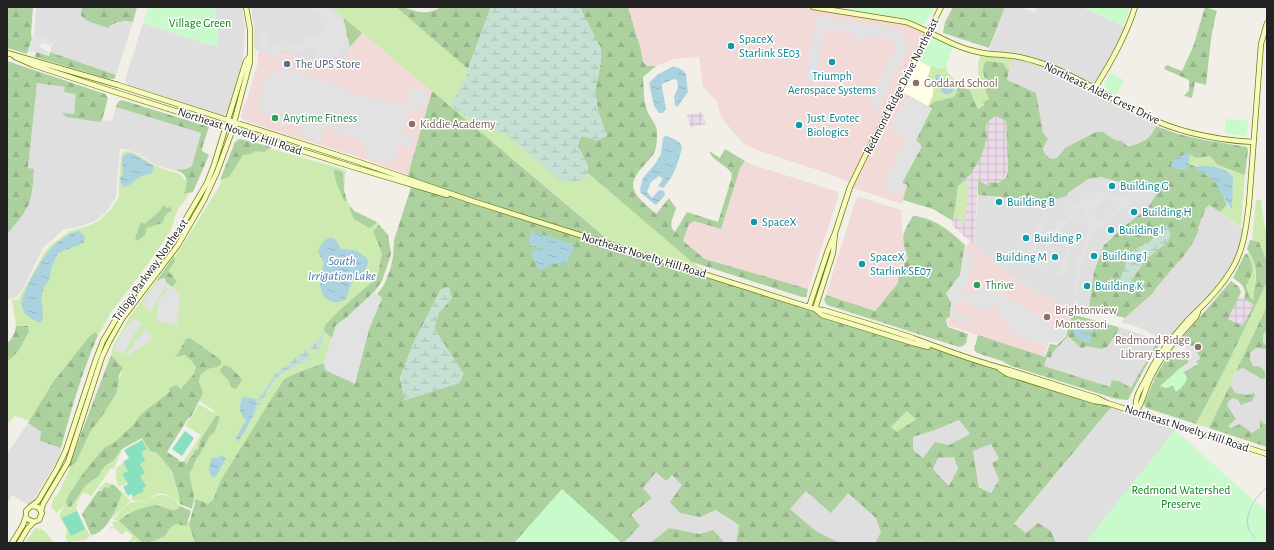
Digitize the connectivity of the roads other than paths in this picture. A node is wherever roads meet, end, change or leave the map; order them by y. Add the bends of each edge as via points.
1 (246, 7) edge
2 (813, 7) edge
3 (941, 7) edge
4 (1135, 7) edge
5 (1267, 23) edge
6 (929, 32) junction
7 (9, 53) edge
8 (250, 56) junction
9 (1095, 88) junction
10 (228, 121) junction
11 (234, 123) junction
12 (226, 126) junction
13 (232, 128) junction
14 (1253, 142) junction
15 (472, 201) junction
16 (835, 233) junction
17 (809, 307) junction
18 (815, 309) junction
19 (1136, 412) junction
20 (1267, 454) edge
21 (32, 506) junction
22 (41, 511) junction
23 (26, 516) junction
24 (34, 522) junction
25 (12, 543) edge
26 (18, 543) edge

1 - 8 street via 250,29
2 - 6 street, Northeast Alder Crest Drive via 897,20
3 - 6 street, Redmond Ridge Drive Northeast
4 - 9 street via 1121,45
5 - 14 street via 1261,44
6 - 9 street, Northeast Alder Crest Drive via 953,45 978,52 1028,59 1057,69
6 - 16 street, Redmond Ridge Drive Northeast via 850,188
7 - 10 street, Northeast Novelty Hill Road
7 - 12 street, Northeast Novelty Hill Road via 16,59 33,65
8 - 10 street, Trilogy Parkway Northeast via 246,61
8 - 11 street, Trilogy Parkway Northeast via 248,74
9 - 14 street, Northeast Alder Crest Drive via 1142,115 1170,126 1200,135
10 - 11 street, Northeast Novelty Hill Road
10 - 12 street, Trilogy Parkway Northeast
11 - 13 street, Trilogy Parkway Northeast
11 - 15 street, Northeast Novelty Hill Road
12 - 13 street, Northeast Novelty Hill Road
12 - 21 street, Trilogy Parkway Northeast via 214,165 198,200 170,246 120,312 103,341 66,450 48,486
13 - 15 street, Northeast Novelty Hill Road via 388,178
13 - 22 street, Trilogy Parkway Northeast via 204,200 178,245 122,320 109,342 68,462
14 - 19 street via 1246,224 1235,264 1157,365
15 - 17 street, Northeast Novelty Hill Road
16 - 17 street, Redmond Ridge Drive Northeast
16 - 18 street, Redmond Ridge Drive Northeast via 833,253
17 - 18 street, Northeast Novelty Hill Road
18 - 19 street, Northeast Novelty Hill Road via 913,338
19 - 20 street, Northeast Novelty Hill Road
21 - 22 street via 38,507
21 - 23 street via 27,508
22 - 24 street via 40,518
23 - 24 street via 29,521
23 - 25 street
24 - 26 street

